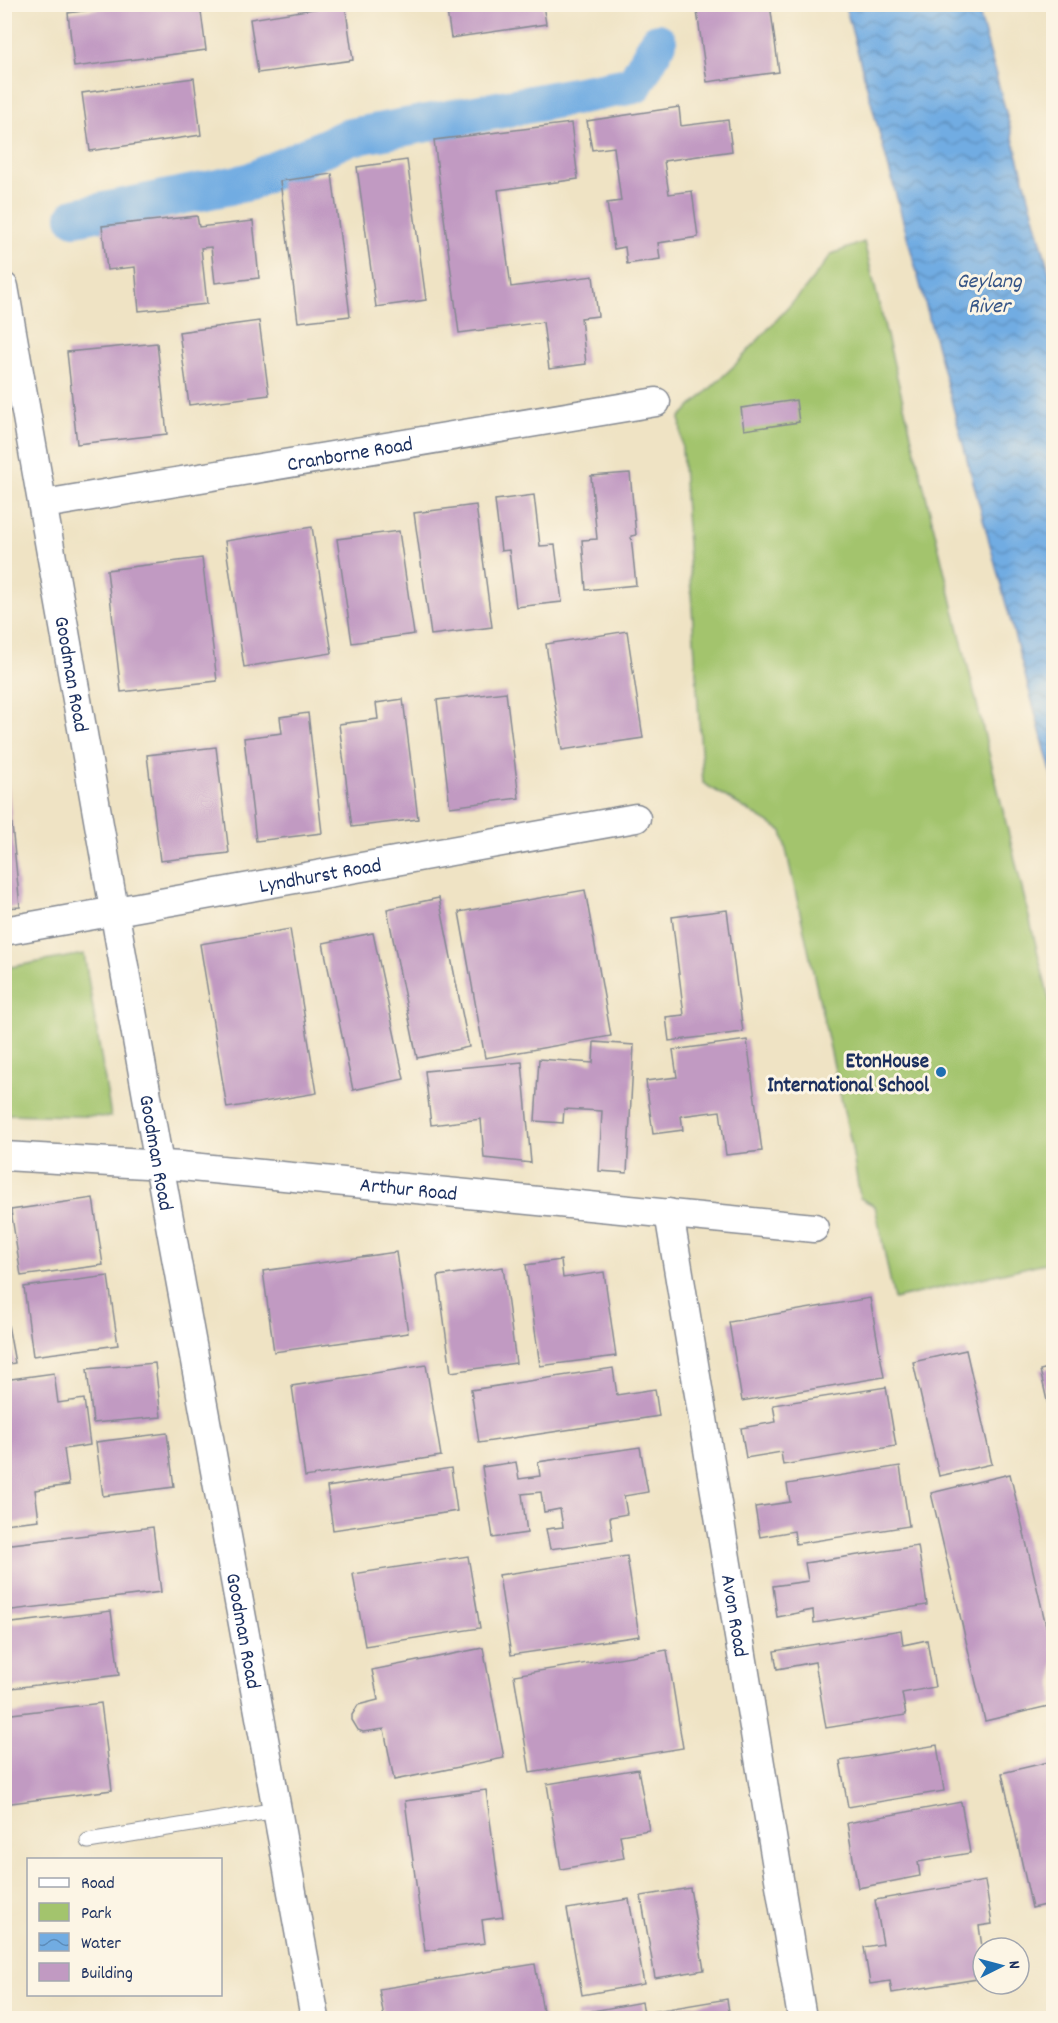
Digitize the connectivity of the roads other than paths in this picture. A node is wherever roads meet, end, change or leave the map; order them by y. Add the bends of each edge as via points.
1 (4, 287) edge
2 (656, 402) dead end
3 (44, 504) junction
4 (636, 818) dead end
5 (115, 911) junction
6 (4, 931) edge
7 (4, 1156) edge
8 (159, 1164) junction
9 (669, 1213) junction
10 (814, 1228) dead end
11 (277, 1810) junction
12 (88, 1841) dead end
13 (315, 2019) edge
14 (802, 2019) edge

1 - 3 street, Goodman Road
2 - 3 street, Cranborne Road
3 - 5 street, Goodman Road
4 - 5 street, Lyndhurst Road
5 - 6 street, Lyndhurst Road
5 - 8 street, Goodman Road
7 - 8 street, Arthur Road
8 - 9 street, Arthur Road
8 - 11 street, Goodman Road
9 - 10 street, Arthur Road
9 - 14 street, Avon Road
11 - 12 lane
11 - 13 street, Goodman Road

